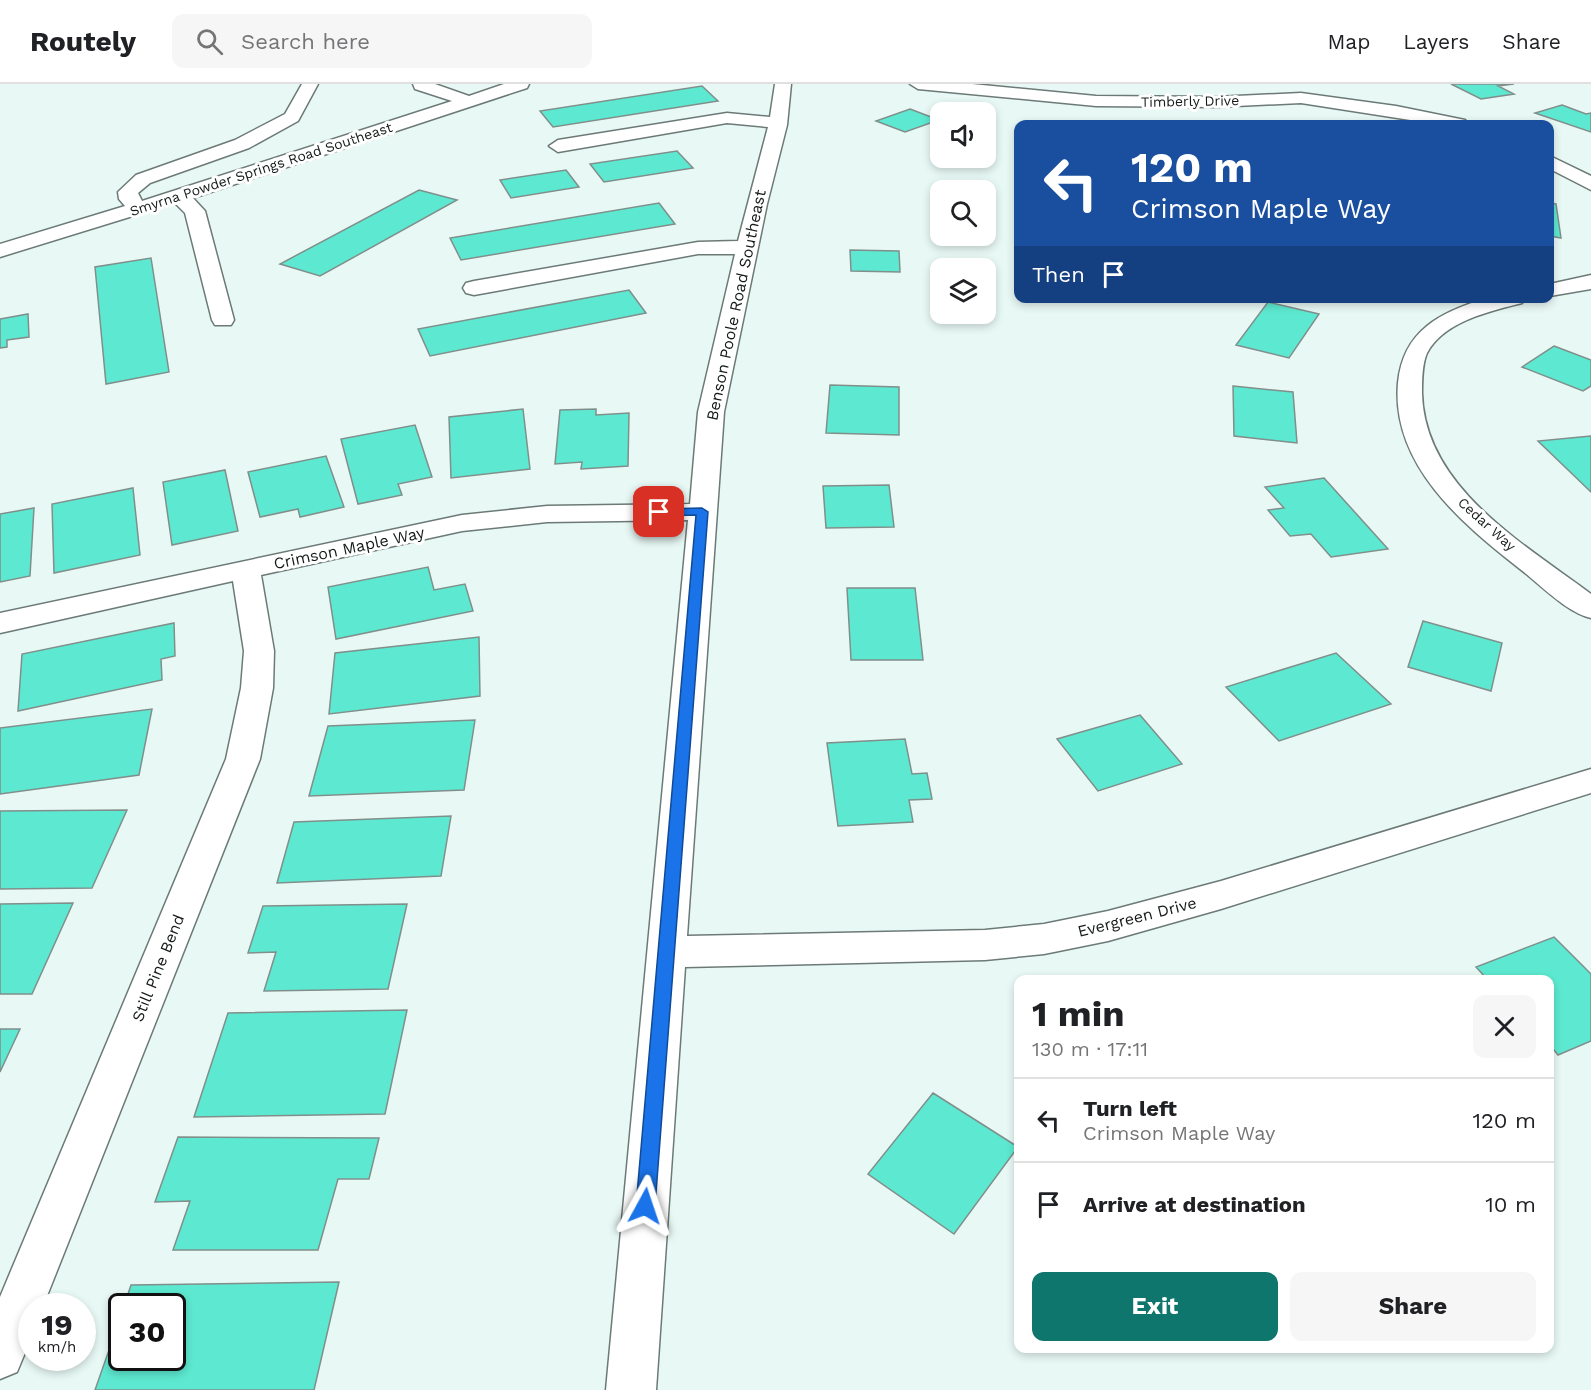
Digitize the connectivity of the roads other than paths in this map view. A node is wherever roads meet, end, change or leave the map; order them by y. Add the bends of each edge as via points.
1 (310, 84) edge
2 (520, 84) edge
3 (783, 84) edge
4 (918, 84) edge
5 (1315, 84) edge
6 (421, 86) dead end
7 (1301, 98) junction
8 (468, 101) junction
9 (292, 117) junction
10 (1440, 120) edge
11 (778, 123) junction
12 (335, 146) junction
13 (558, 147) dead end
14 (1554, 164) edge
15 (1591, 184) edge
16 (179, 196) junction
17 (139, 208) junction
18 (749, 247) junction
19 (0, 251) edge
20 (1591, 282) edge
21 (474, 288) dead end
22 (1554, 289) edge
23 (1499, 303) edge
24 (222, 320) dead end
25 (702, 512) junction
26 (246, 570) junction
27 (1591, 609) edge
28 (0, 623) edge
29 (1591, 781) edge
30 (666, 952) junction
31 (0, 1355) edge
32 (631, 1390) edge

1 - 9 street
2 - 8 street, Smyrna Powder Springs Road Southeast
3 - 11 street, Benson Poole Road Southeast
4 - 7 street, Timberly Drive via 1095,101
5 - 7 street
6 - 8 street
7 - 10 street, Timberly Drive
8 - 12 street, Smyrna Powder Springs Road Southeast
9 - 12 street
9 - 17 street via 242,144 143,179 128,192 129,199
11 - 13 street via 727,118
11 - 18 street, Benson Poole Road Southeast
12 - 16 street, Smyrna Powder Springs Road Southeast
14 - 15 street
16 - 17 street, Smyrna Powder Springs Road Southeast
16 - 24 street via 195,211
17 - 19 street, Smyrna Powder Springs Road Southeast
18 - 21 street via 698,248
18 - 25 street, Benson Poole Road Southeast via 711,412
20 - 22 street
23 - 27 street, Cedar Way via 1434,330 1415,353 1410,407 1416,436 1461,502
25 - 26 street, Crimson Maple Way via 502,518
25 - 30 street, Benson Poole Road Southeast
26 - 28 street, Crimson Maple Way
26 - 31 street, Still Pine Bend via 259,651 257,688 243,759
29 - 30 street, Evergreen Drive via 1221,895 1044,939 973,945
30 - 32 street, Benson Poole Road Southeast

